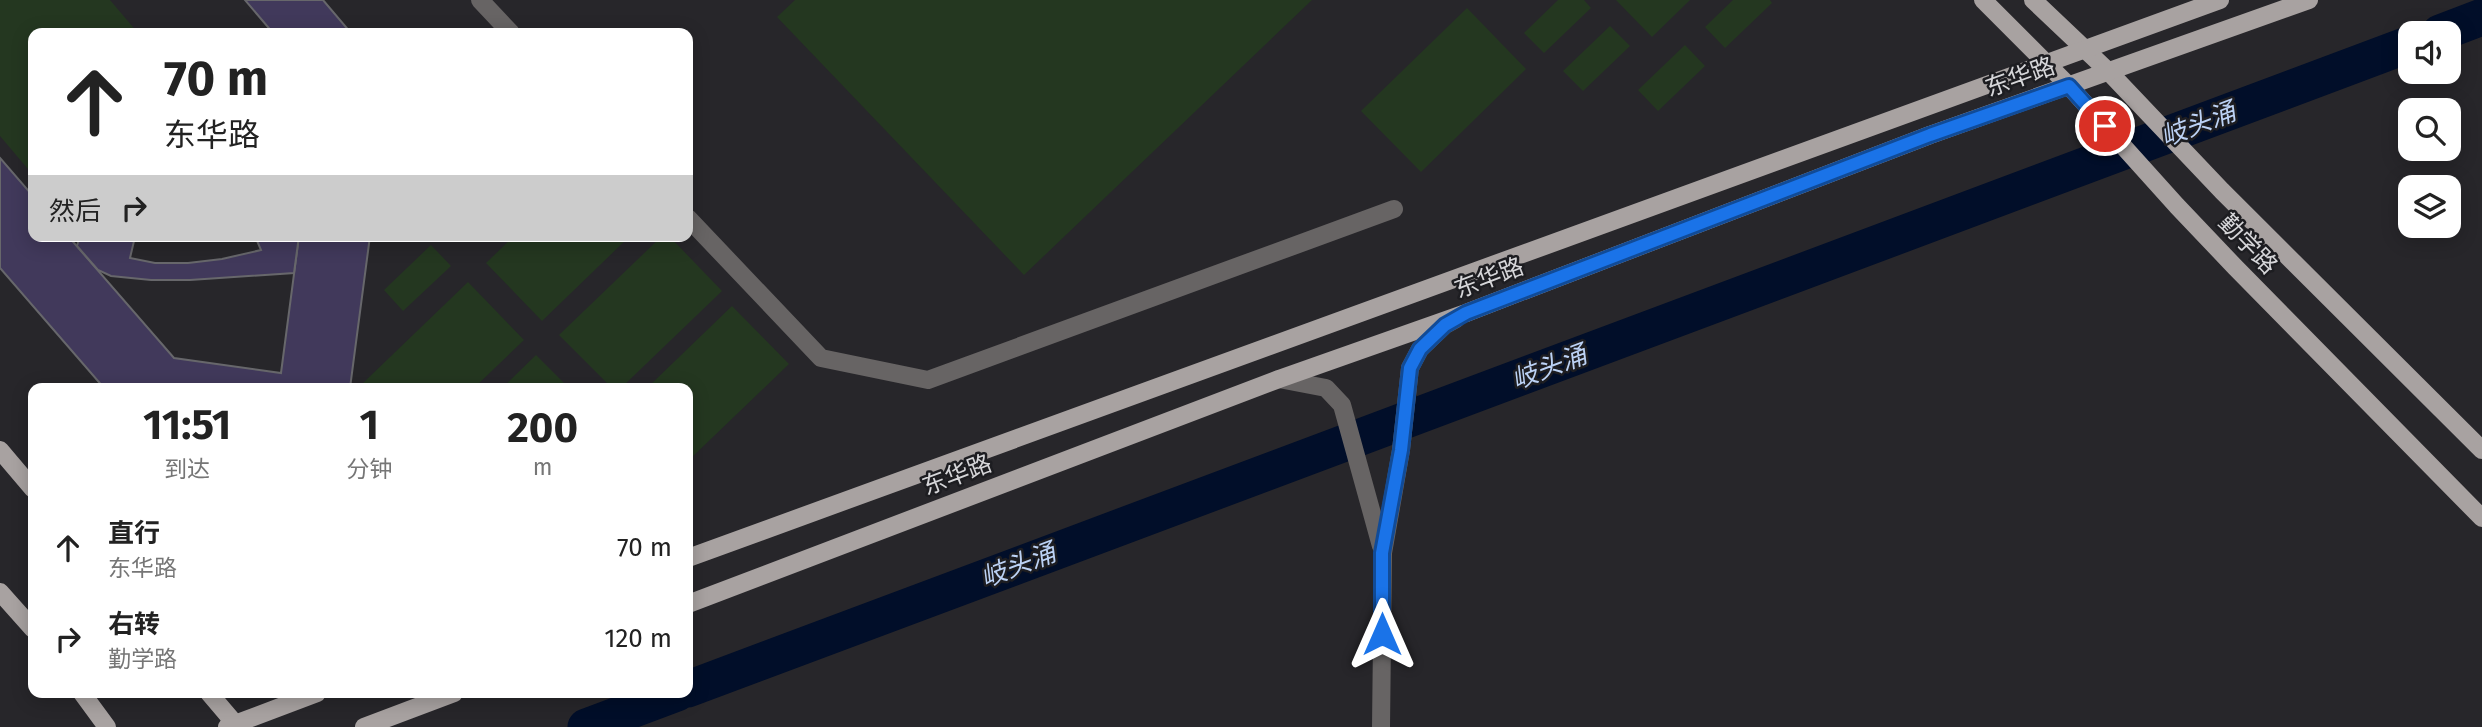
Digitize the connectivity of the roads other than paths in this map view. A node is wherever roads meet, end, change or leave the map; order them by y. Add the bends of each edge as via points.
1 (480, 0) edge
2 (1983, 0) edge
3 (2033, 0) edge
4 (2220, 0) edge
5 (2309, 0) edge
6 (507, 28) edge
7 (2084, 50) junction
8 (2046, 64) junction
9 (2109, 72) junction
10 (2069, 86) junction
11 (1394, 209) dead end
12 (693, 223) edge
13 (1466, 313) junction
14 (1279, 379) junction
15 (0, 450) edge
16 (2482, 450) edge
17 (28, 483) edge
18 (2482, 518) edge
19 (1382, 553) junction
20 (693, 556) edge
21 (0, 592) edge
22 (693, 602) edge
23 (28, 623) edge
24 (86, 698) edge
25 (213, 698) edge
26 (304, 698) edge
27 (441, 698) edge
28 (233, 726) edge
29 (107, 727) edge
30 (364, 727) edge
31 (1381, 727) edge

1 - 6 street
2 - 8 main road, 勤学路
3 - 7 main road, 勤学路
4 - 7 main road, 东华路
5 - 9 main road, 东华路
7 - 8 main road, 东华路
7 - 9 main road, 勤学路
8 - 10 main road, 勤学路
8 - 20 main road, 东华路
9 - 10 main road, 东华路
9 - 16 main road, 勤学路
10 - 13 main road, 东华路
10 - 18 main road, 勤学路 via 2177,206
11 - 12 street via 928,380 821,358
13 - 14 main road, 东华路
13 - 19 street via 1420,349 1410,368
14 - 19 street via 1326,388 1342,405
14 - 22 main road, 东华路
15 - 17 main road
19 - 31 street
21 - 23 main road
24 - 29 main road
25 - 28 main road
26 - 28 main road
27 - 30 main road

